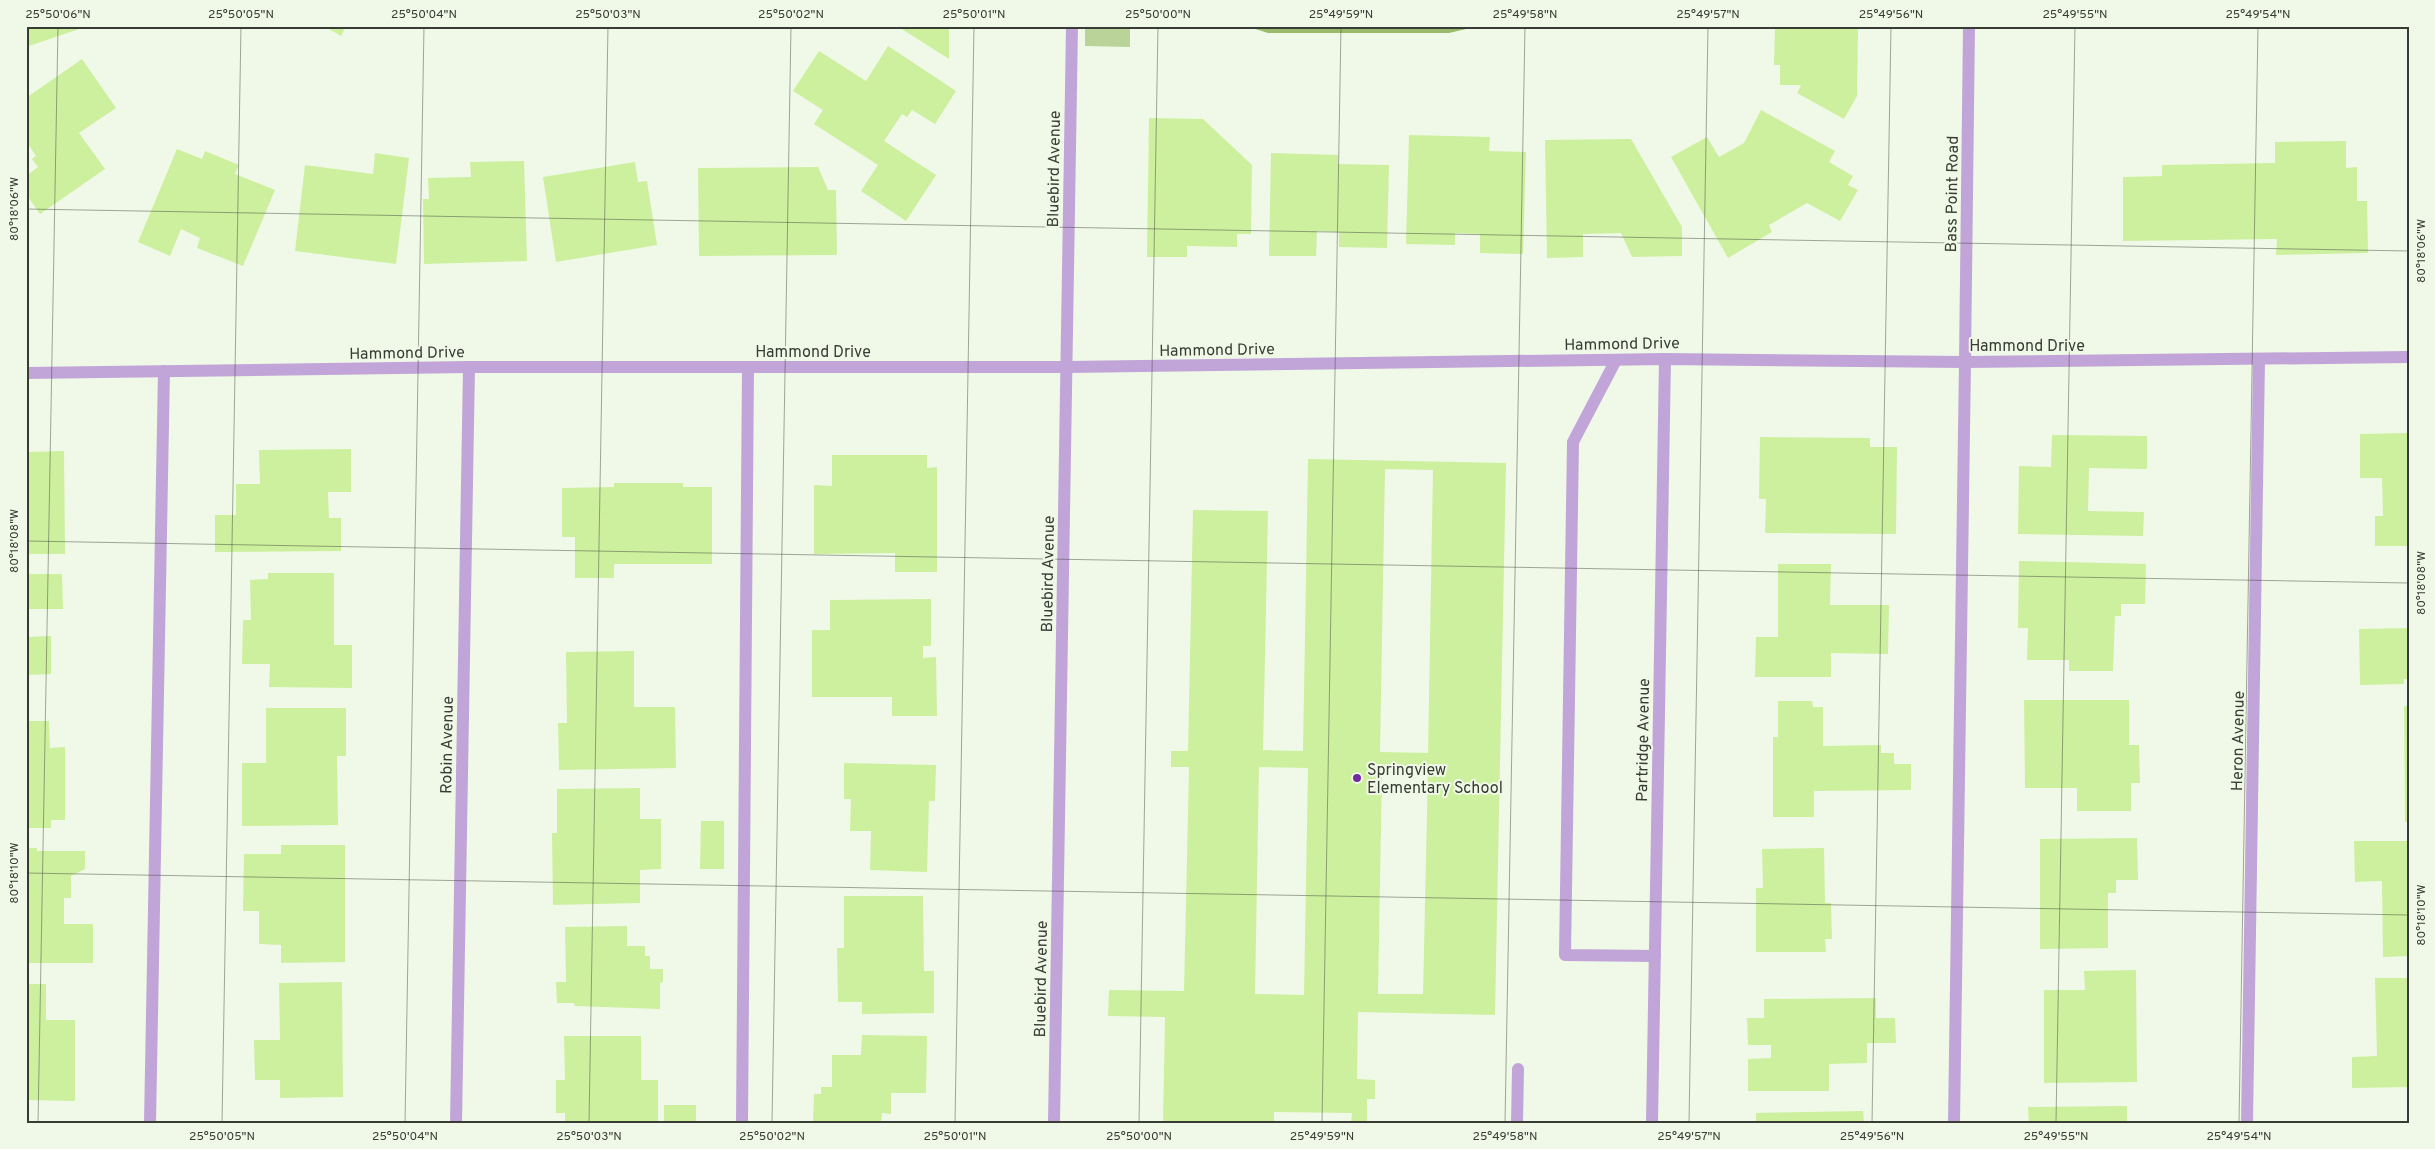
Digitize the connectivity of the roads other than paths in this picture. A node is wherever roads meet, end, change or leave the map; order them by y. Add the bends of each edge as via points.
1 (1072, 26) edge
2 (1969, 26) edge
3 (2409, 357) edge
4 (1664, 359) junction
5 (1616, 360) junction
6 (2259, 360) junction
7 (1965, 362) junction
8 (469, 367) junction
9 (748, 367) junction
10 (1067, 367) junction
11 (164, 371) junction
12 (26, 373) edge
13 (1655, 956) junction
14 (1518, 1069) dead end
15 (150, 1123) edge
16 (456, 1123) edge
17 (742, 1123) edge
18 (1054, 1123) edge
19 (1517, 1123) edge
20 (1652, 1123) edge
21 (1954, 1123) edge
22 (2248, 1123) edge

1 - 10 street, Bluebird Avenue
2 - 7 street, Bass Point Road
3 - 6 street, Hammond Drive
4 - 5 street, Hammond Drive
4 - 7 street, Hammond Drive
4 - 13 street, Partridge Avenue
5 - 10 street, Hammond Drive
5 - 13 street via 1573,442 1565,955
6 - 7 street, Hammond Drive
6 - 22 street, Heron Avenue
7 - 21 street, Bass Point Road
8 - 9 street, Hammond Drive
8 - 11 street, Hammond Drive
8 - 16 street, Robin Avenue
9 - 10 street, Hammond Drive
9 - 17 street
10 - 18 street, Bluebird Avenue
11 - 12 street, Hammond Drive
11 - 15 street
13 - 20 street, Partridge Avenue
14 - 19 street

